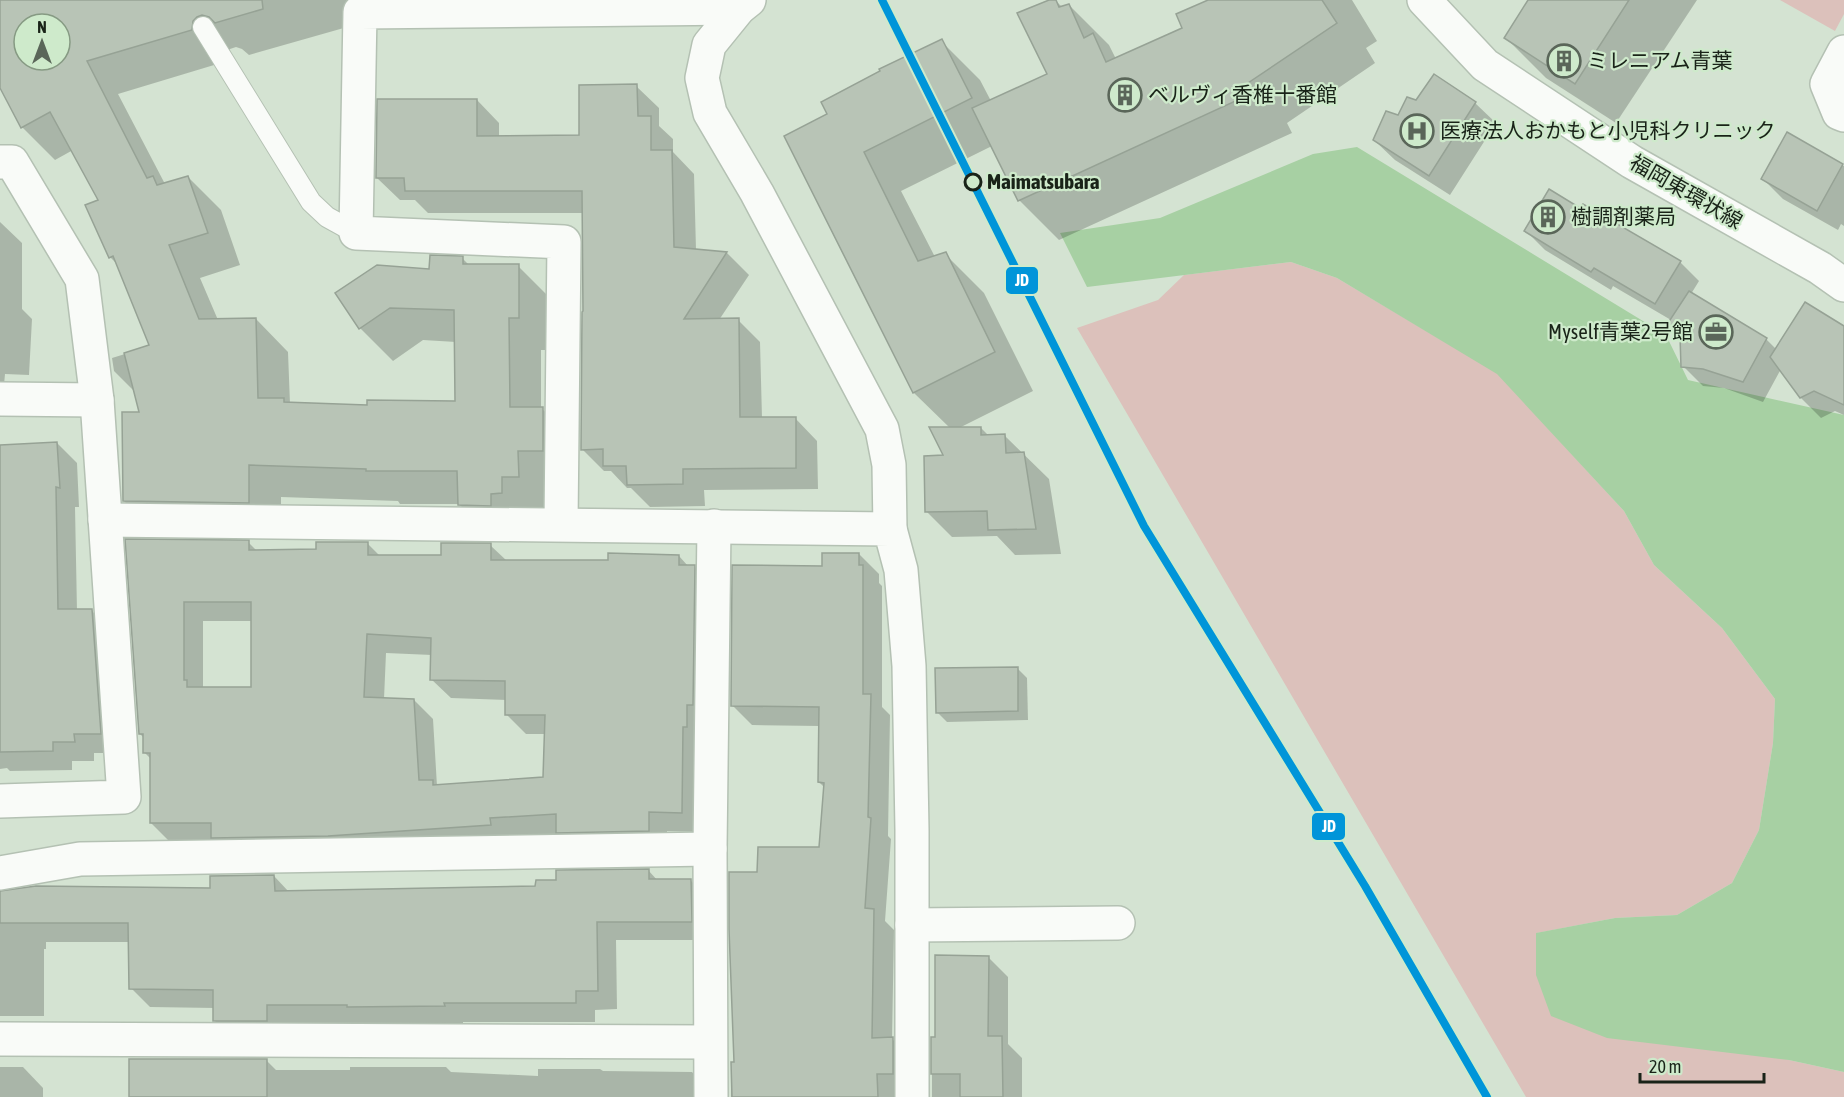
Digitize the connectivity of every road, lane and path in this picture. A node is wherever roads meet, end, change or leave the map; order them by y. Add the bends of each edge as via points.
1 (1424, 0) edge
2 (744, 4) edge
3 (203, 27) dead end
4 (1844, 52) edge
5 (1844, 115) edge
6 (4, 155) edge
7 (356, 233) junction
8 (1844, 285) edge
9 (0, 399) edge
10 (96, 400) junction
11 (105, 520) junction
12 (561, 524) junction
13 (714, 526) junction
14 (890, 529) junction
15 (0, 801) edge
16 (710, 849) junction
17 (0, 873) edge
18 (1118, 923) dead end
19 (912, 925) junction
20 (0, 1039) edge
21 (710, 1042) junction
22 (711, 1097) edge
23 (912, 1097) edge

1 - 8 street, 福岡東環状線 via 1485,65 1632,162
2 - 7 street via 360,12
2 - 14 street via 709,45 702,78 710,113 757,193 882,429 889,465
3 - 7 lane via 310,202
4 - 5 street via 1827,84 1839,113
6 - 10 street via 81,279
7 - 12 street via 564,242
9 - 10 street
10 - 11 street
11 - 12 street
11 - 15 street via 124,797
12 - 13 street
13 - 14 street
13 - 16 street
14 - 19 street via 901,570 909,666
16 - 17 street via 80,859
16 - 21 street
18 - 19 street
19 - 23 street
20 - 21 street
21 - 22 street

